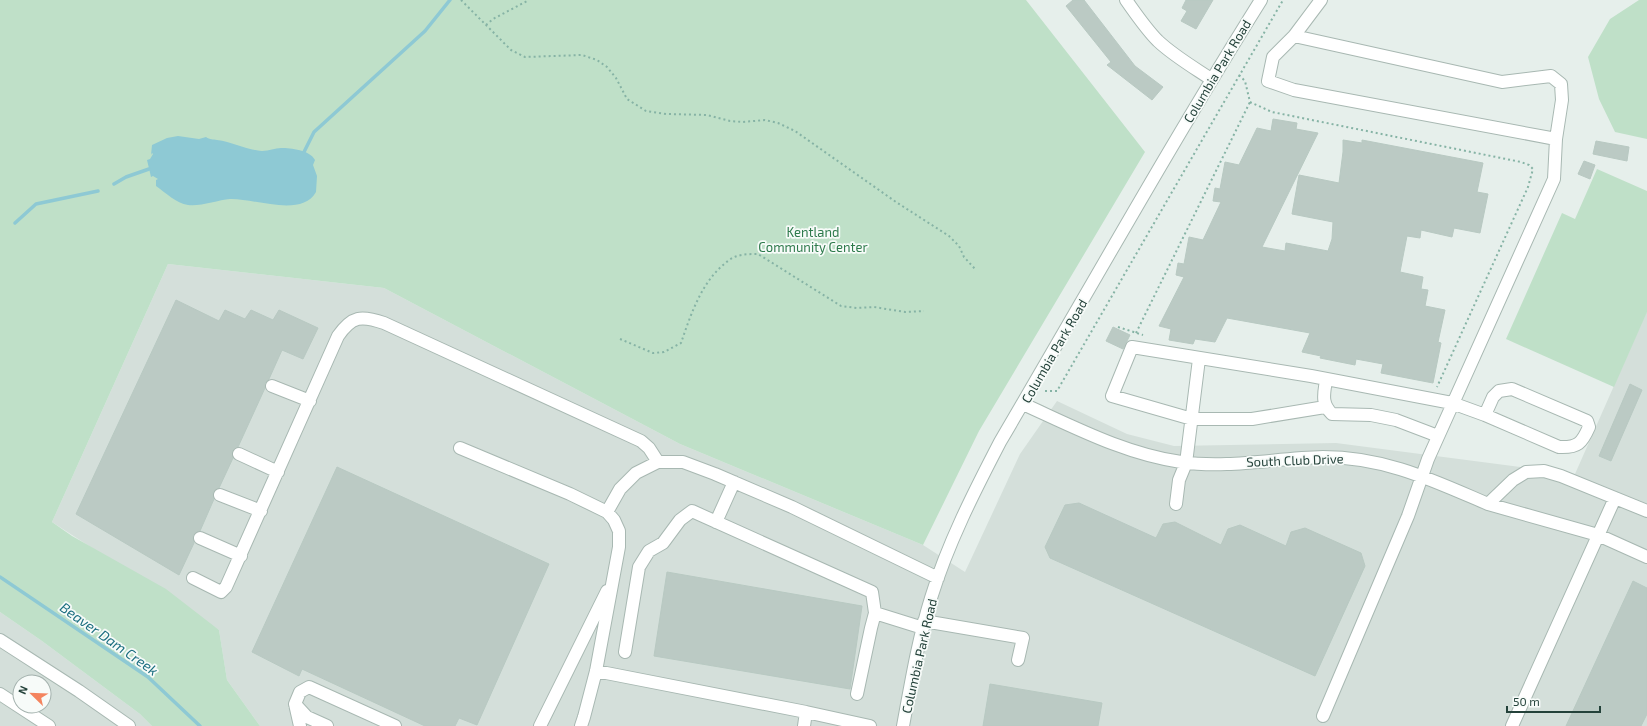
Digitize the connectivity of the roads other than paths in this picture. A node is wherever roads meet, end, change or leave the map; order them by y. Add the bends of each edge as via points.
1 (1126, 0) edge
2 (1261, 0) edge
3 (1321, 0) edge
4 (1294, 36) junction
5 (1211, 79) junction
6 (1556, 139) junction
7 (1199, 359) junction
8 (1326, 380) junction
9 (272, 386) dead end
10 (310, 401) junction
11 (1452, 403) junction
12 (1023, 404) junction
13 (1325, 407) junction
14 (1485, 415) junction
15 (1192, 419) junction
16 (1438, 436) junction
17 (460, 448) dead end
18 (239, 454) dead end
19 (658, 462) junction
20 (1186, 463) junction
21 (278, 472) junction
22 (1422, 476) junction
23 (734, 482) junction
24 (220, 495) dead end
25 (1615, 498) junction
26 (1176, 504) dead end
27 (1488, 504) junction
28 (261, 511) junction
29 (1647, 511) edge
30 (607, 512) junction
31 (716, 522) junction
32 (1598, 534) junction
33 (200, 538) dead end
34 (241, 556) junction
35 (1647, 557) edge
36 (613, 577) junction
37 (193, 578) dead end
38 (938, 578) junction
39 (875, 613) junction
40 (924, 625) junction
41 (0, 640) edge
42 (625, 652) dead end
43 (1018, 660) dead end
44 (596, 671) junction
45 (0, 694) edge
46 (856, 694) dead end
47 (295, 704) junction
48 (806, 712) junction
49 (1323, 716) dead end
50 (49, 726) edge
51 (129, 726) edge
52 (300, 726) edge
53 (327, 726) edge
54 (395, 726) edge
55 (540, 726) edge
56 (580, 726) edge
57 (804, 726) edge
58 (870, 726) edge
59 (903, 726) edge
60 (1512, 726) edge

1 - 5 street via 1164,47
2 - 5 street, Columbia Park Road
3 - 4 street
4 - 6 street via 1502,82 1551,76 1561,84 1562,100
4 - 6 street via 1273,57 1268,81 1294,90
5 - 12 street, Columbia Park Road
6 - 11 street via 1554,179
7 - 8 street
7 - 15 street
7 - 15 street via 1132,347 1112,396
8 - 11 street
8 - 13 street
9 - 10 street
10 - 19 street via 343,329 355,319 371,318 641,440
10 - 21 street
11 - 14 street
11 - 16 street
12 - 20 street, South Club Drive via 1124,448 1156,458
12 - 38 street, Columbia Park Road via 976,488
13 - 15 street via 1252,419
13 - 16 street via 1332,414 1377,416 1396,420
14 - 14 street via 1560,447 1571,447 1583,441 1589,427 1587,421 1512,389 1499,390
15 - 20 street
16 - 22 street
17 - 30 street
18 - 21 street
19 - 23 street via 683,462
19 - 30 street via 636,473 620,489
20 - 22 street, South Club Drive via 1204,465 1293,458 1355,458
20 - 26 street via 1179,480
21 - 28 street
22 - 27 street, South Club Drive
22 - 49 street via 1408,516
23 - 31 street
23 - 38 street via 792,507
24 - 28 street
25 - 27 street via 1561,476 1535,471 1526,472 1514,480
25 - 29 street
25 - 32 street
27 - 32 street, South Club Drive
28 - 34 street
30 - 36 street via 619,531 619,547
31 - 39 street via 872,592
31 - 42 street via 692,511 680,520 663,543 649,551 639,567
32 - 35 street, South Club Drive
32 - 60 street
33 - 34 street
34 - 37 street via 226,588 221,592
36 - 44 street
36 - 55 street
38 - 40 street, Columbia Park Road
39 - 40 street
39 - 46 street
40 - 43 street via 1023,638
40 - 59 street, Columbia Park Road
41 - 51 street
44 - 48 street
44 - 56 street
45 - 50 street
47 - 52 street
47 - 53 street via 307,717
47 - 54 street via 300,692 309,687
48 - 57 street
48 - 58 street

